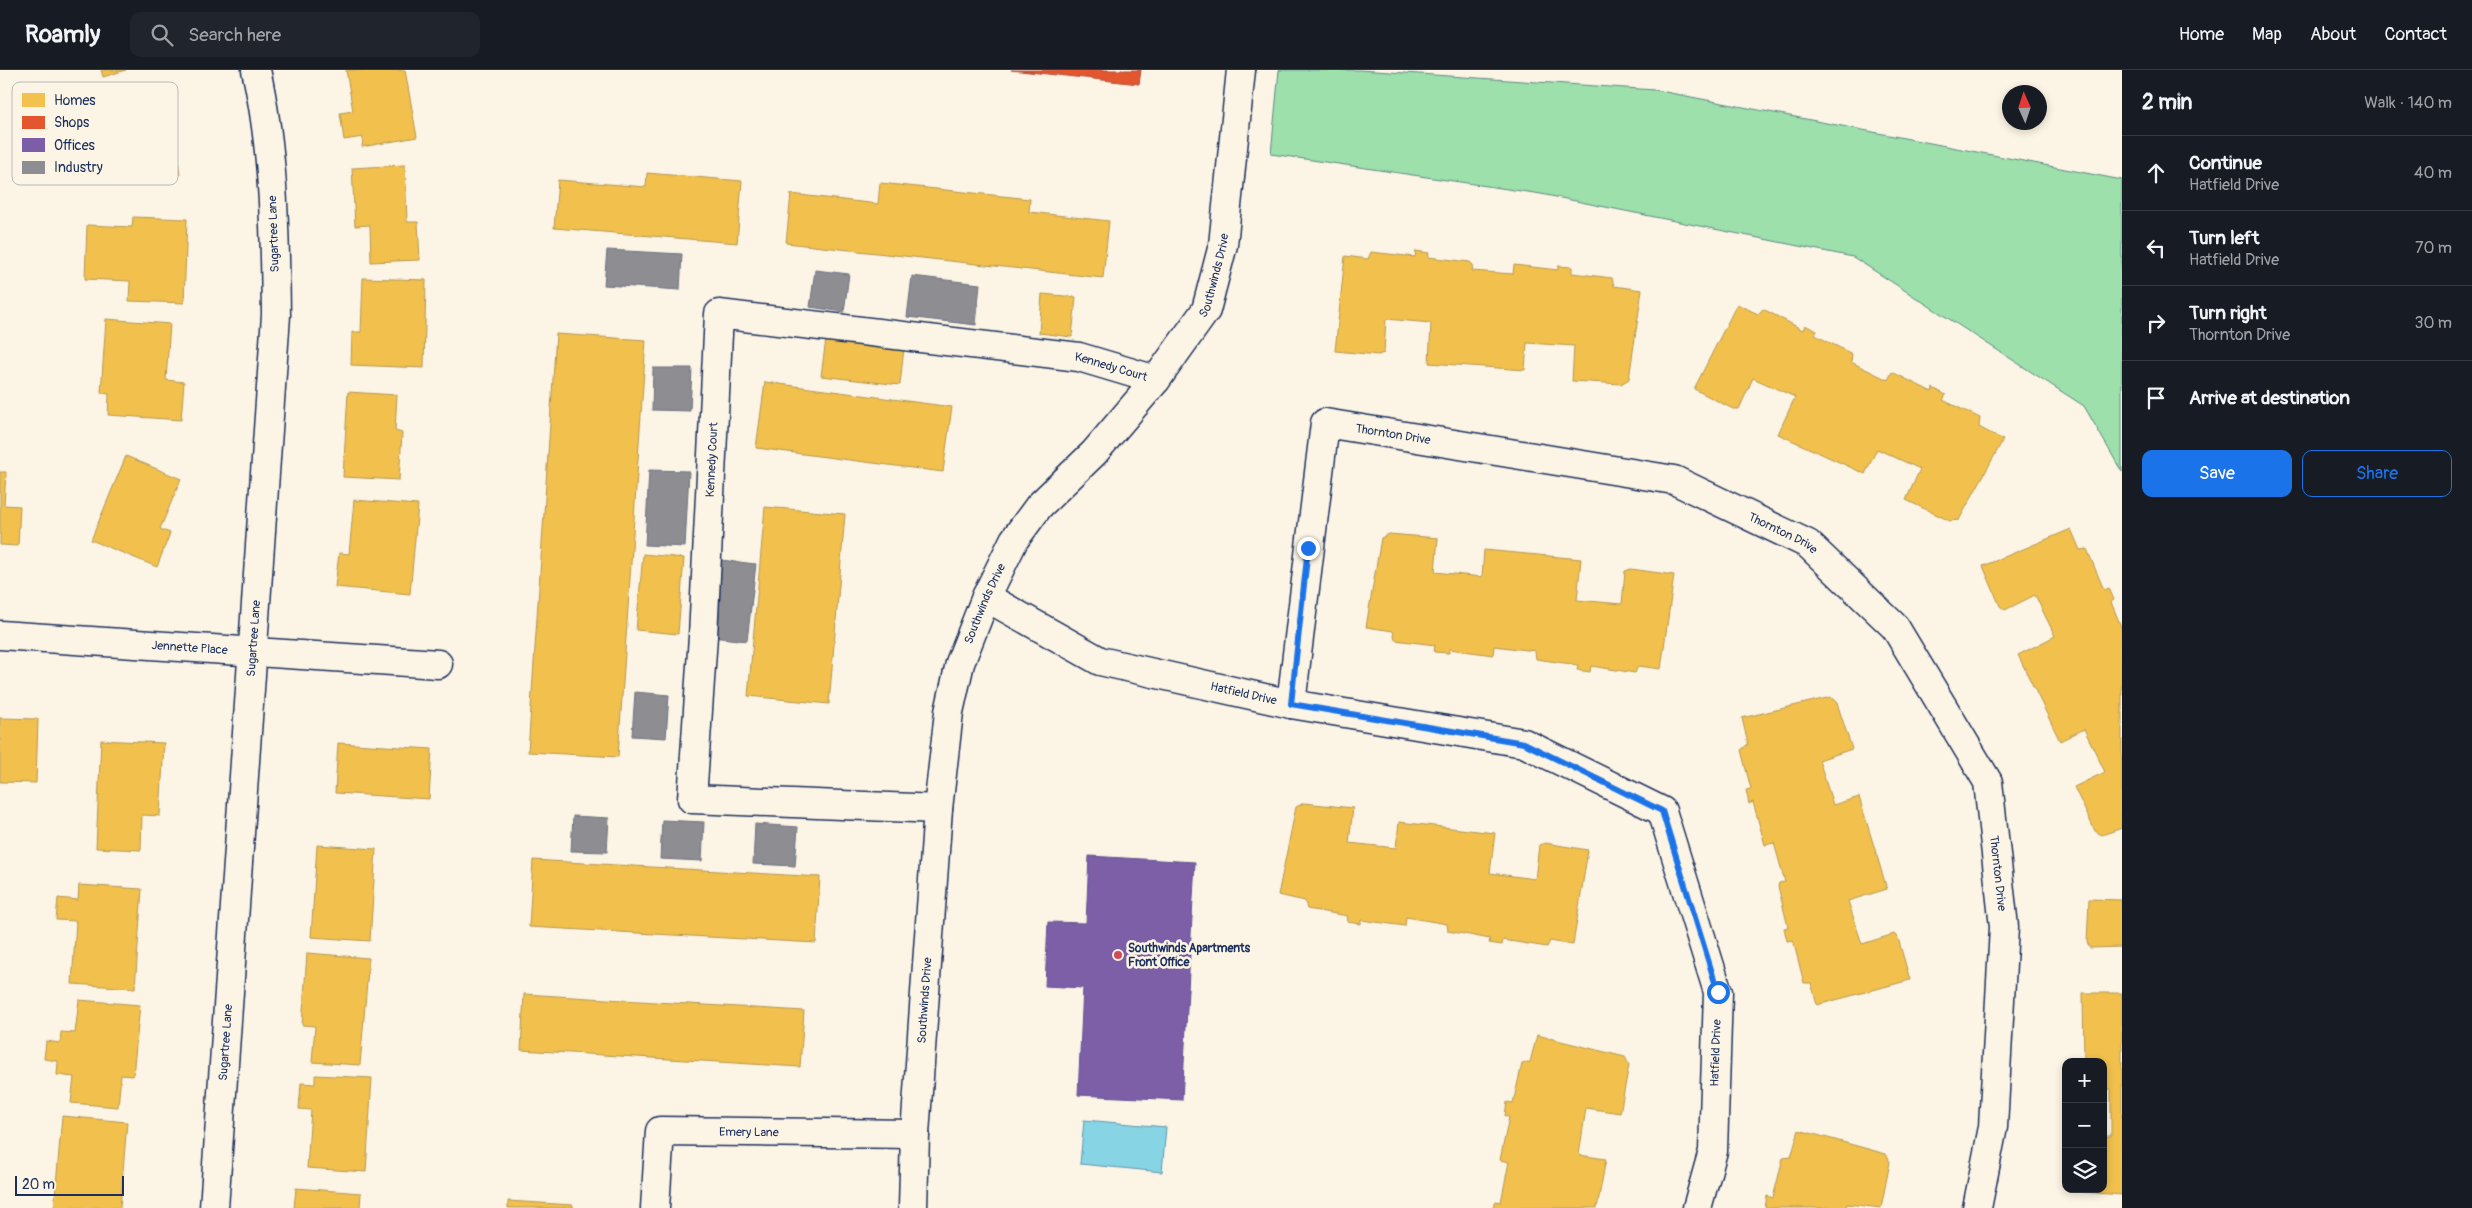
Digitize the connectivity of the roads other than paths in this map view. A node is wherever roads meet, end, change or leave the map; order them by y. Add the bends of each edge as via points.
1 (256, 70) edge
2 (1241, 70) edge
3 (1156, 380) junction
4 (986, 597) junction
5 (0, 634) edge
6 (254, 653) junction
7 (438, 664) dead end
8 (1291, 704) junction
9 (938, 809) junction
10 (915, 1134) junction
11 (214, 1208) edge
12 (655, 1208) edge
13 (913, 1208) edge
14 (1697, 1208) edge
15 (1977, 1208) edge

1 - 6 street, Sugartree Lane via 265,112 272,180 276,315
2 - 3 street, Southwinds Drive via 1223,244 1206,310
3 - 4 street, Southwinds Drive via 1094,452 1039,506 1014,540
3 - 9 street, Kennedy Court via 1080,357 720,314 692,799
4 - 8 street, Hatfield Drive via 1100,661
4 - 9 street, Southwinds Drive via 958,671 948,712
5 - 6 street, Jennette Place
6 - 7 street, Jennette Place
6 - 11 street, Sugartree Lane
8 - 14 street, Hatfield Drive via 1524,743 1662,811 1718,992 1713,1150
8 - 15 street, Thornton Drive via 1325,423 1674,480 1808,544 1896,627 1988,782 2004,927 1993,1128
9 - 10 street, Southwinds Drive
10 - 12 street, Emery Lane via 660,1131
10 - 13 street, Southwinds Drive

